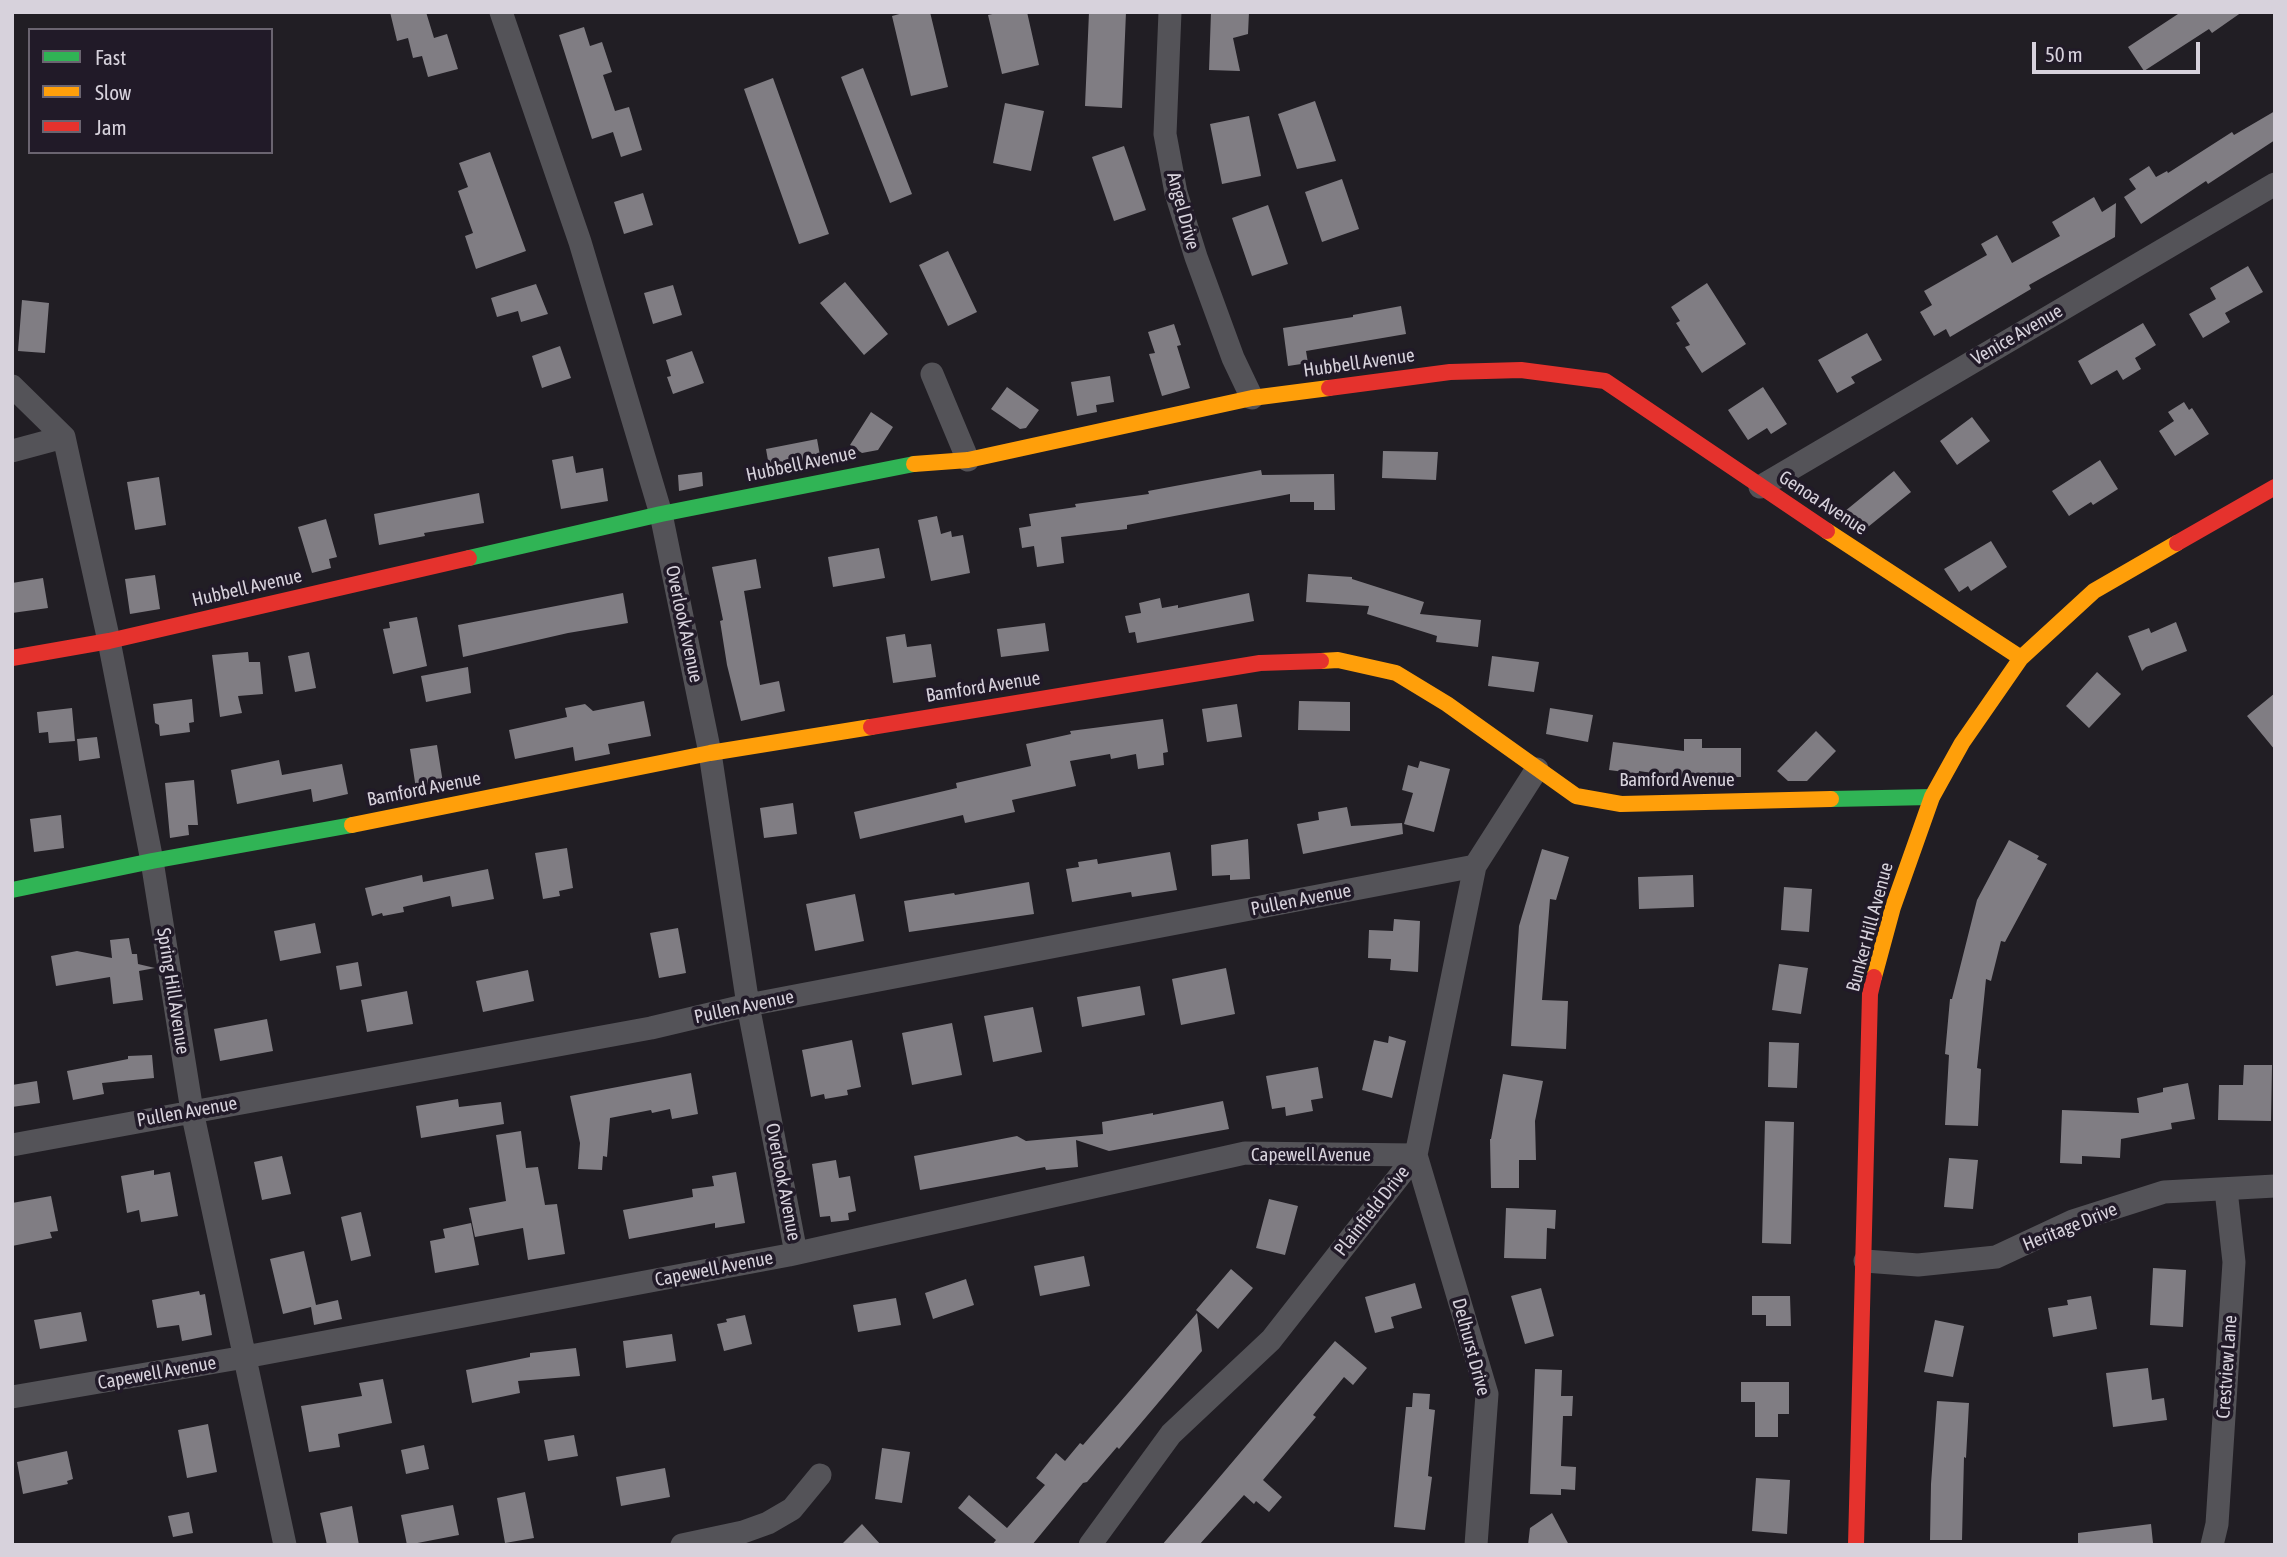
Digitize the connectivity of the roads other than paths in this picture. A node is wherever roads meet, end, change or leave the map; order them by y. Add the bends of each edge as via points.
1 (501, 12) edge
2 (1170, 12) edge
3 (2275, 184) edge
4 (932, 374) dead end
5 (1605, 381) joint
6 (12, 386) edge
7 (1252, 398) junction
8 (64, 437) junction
9 (12, 450) edge
10 (968, 460) junction
11 (1760, 487) junction
12 (2275, 487) edge
13 (661, 514) junction
14 (109, 641) junction
15 (12, 658) edge
16 (2021, 658) junction
17 (710, 753) junction
18 (1537, 769) junction
19 (1932, 797) junction
20 (152, 861) junction
21 (1475, 866) junction
22 (12, 890) edge
23 (748, 1005) junction
24 (192, 1111) junction
25 (12, 1145) edge
26 (1416, 1155) junction
27 (2275, 1186) edge
28 (2226, 1190) junction
29 (796, 1253) junction
30 (1865, 1261) junction
31 (245, 1357) junction
32 (12, 1397) edge
33 (820, 1475) dead end
34 (285, 1545) edge
35 (682, 1545) edge
36 (1090, 1545) edge
37 (1476, 1545) edge
38 (1856, 1545) edge
39 (2213, 1545) edge

1 - 13 street, Overlook Avenue via 580,242
2 - 7 street, Angel Drive via 1165,134 1176,193 1233,358
3 - 11 street, Venice Avenue
4 - 10 street
5 - 7 street, Hubbell Avenue via 1521,370 1450,372
5 - 11 street, Genoa Avenue
6 - 8 street
7 - 10 street, Hubbell Avenue
8 - 9 street
8 - 14 street, Spring Hill Avenue
10 - 13 street, Hubbell Avenue via 900,466
11 - 16 street, Genoa Avenue
12 - 16 street, Bunker Hill Avenue via 2094,591
13 - 14 street, Hubbell Avenue
13 - 17 street, Overlook Avenue
14 - 15 street, Hubbell Avenue
14 - 20 street, Spring Hill Avenue
16 - 19 street, Bunker Hill Avenue via 1962,743
17 - 18 street, Bamford Avenue via 1260,663 1338,660 1396,673
17 - 20 street, Bamford Avenue
17 - 23 street, Overlook Avenue
18 - 19 street, Bamford Avenue via 1576,796 1620,804
18 - 21 street, Plainfield Drive
19 - 30 street, Bunker Hill Avenue via 1893,907 1870,994
20 - 22 street, Bamford Avenue
20 - 24 street, Spring Hill Avenue
21 - 23 street, Pullen Avenue
21 - 26 street, Plainfield Drive
23 - 24 street, Pullen Avenue via 652,1028
23 - 29 street, Overlook Avenue
24 - 25 street, Pullen Avenue
24 - 31 street, Spring Hill Avenue
26 - 29 street, Capewell Avenue via 1245,1153
26 - 36 street, Plainfield Drive via 1272,1340 1171,1434
26 - 37 street, Delhurst Drive via 1487,1394
27 - 28 street, Heritage Drive
28 - 30 street, Heritage Drive via 2164,1192 2073,1221 1996,1257 1918,1265
28 - 39 street, Crestview Lane via 2234,1262
29 - 31 street, Capewell Avenue
30 - 38 street, Bunker Hill Avenue
31 - 32 street, Capewell Avenue
31 - 34 street, Spring Hill Avenue
33 - 35 street via 792,1509 768,1523

